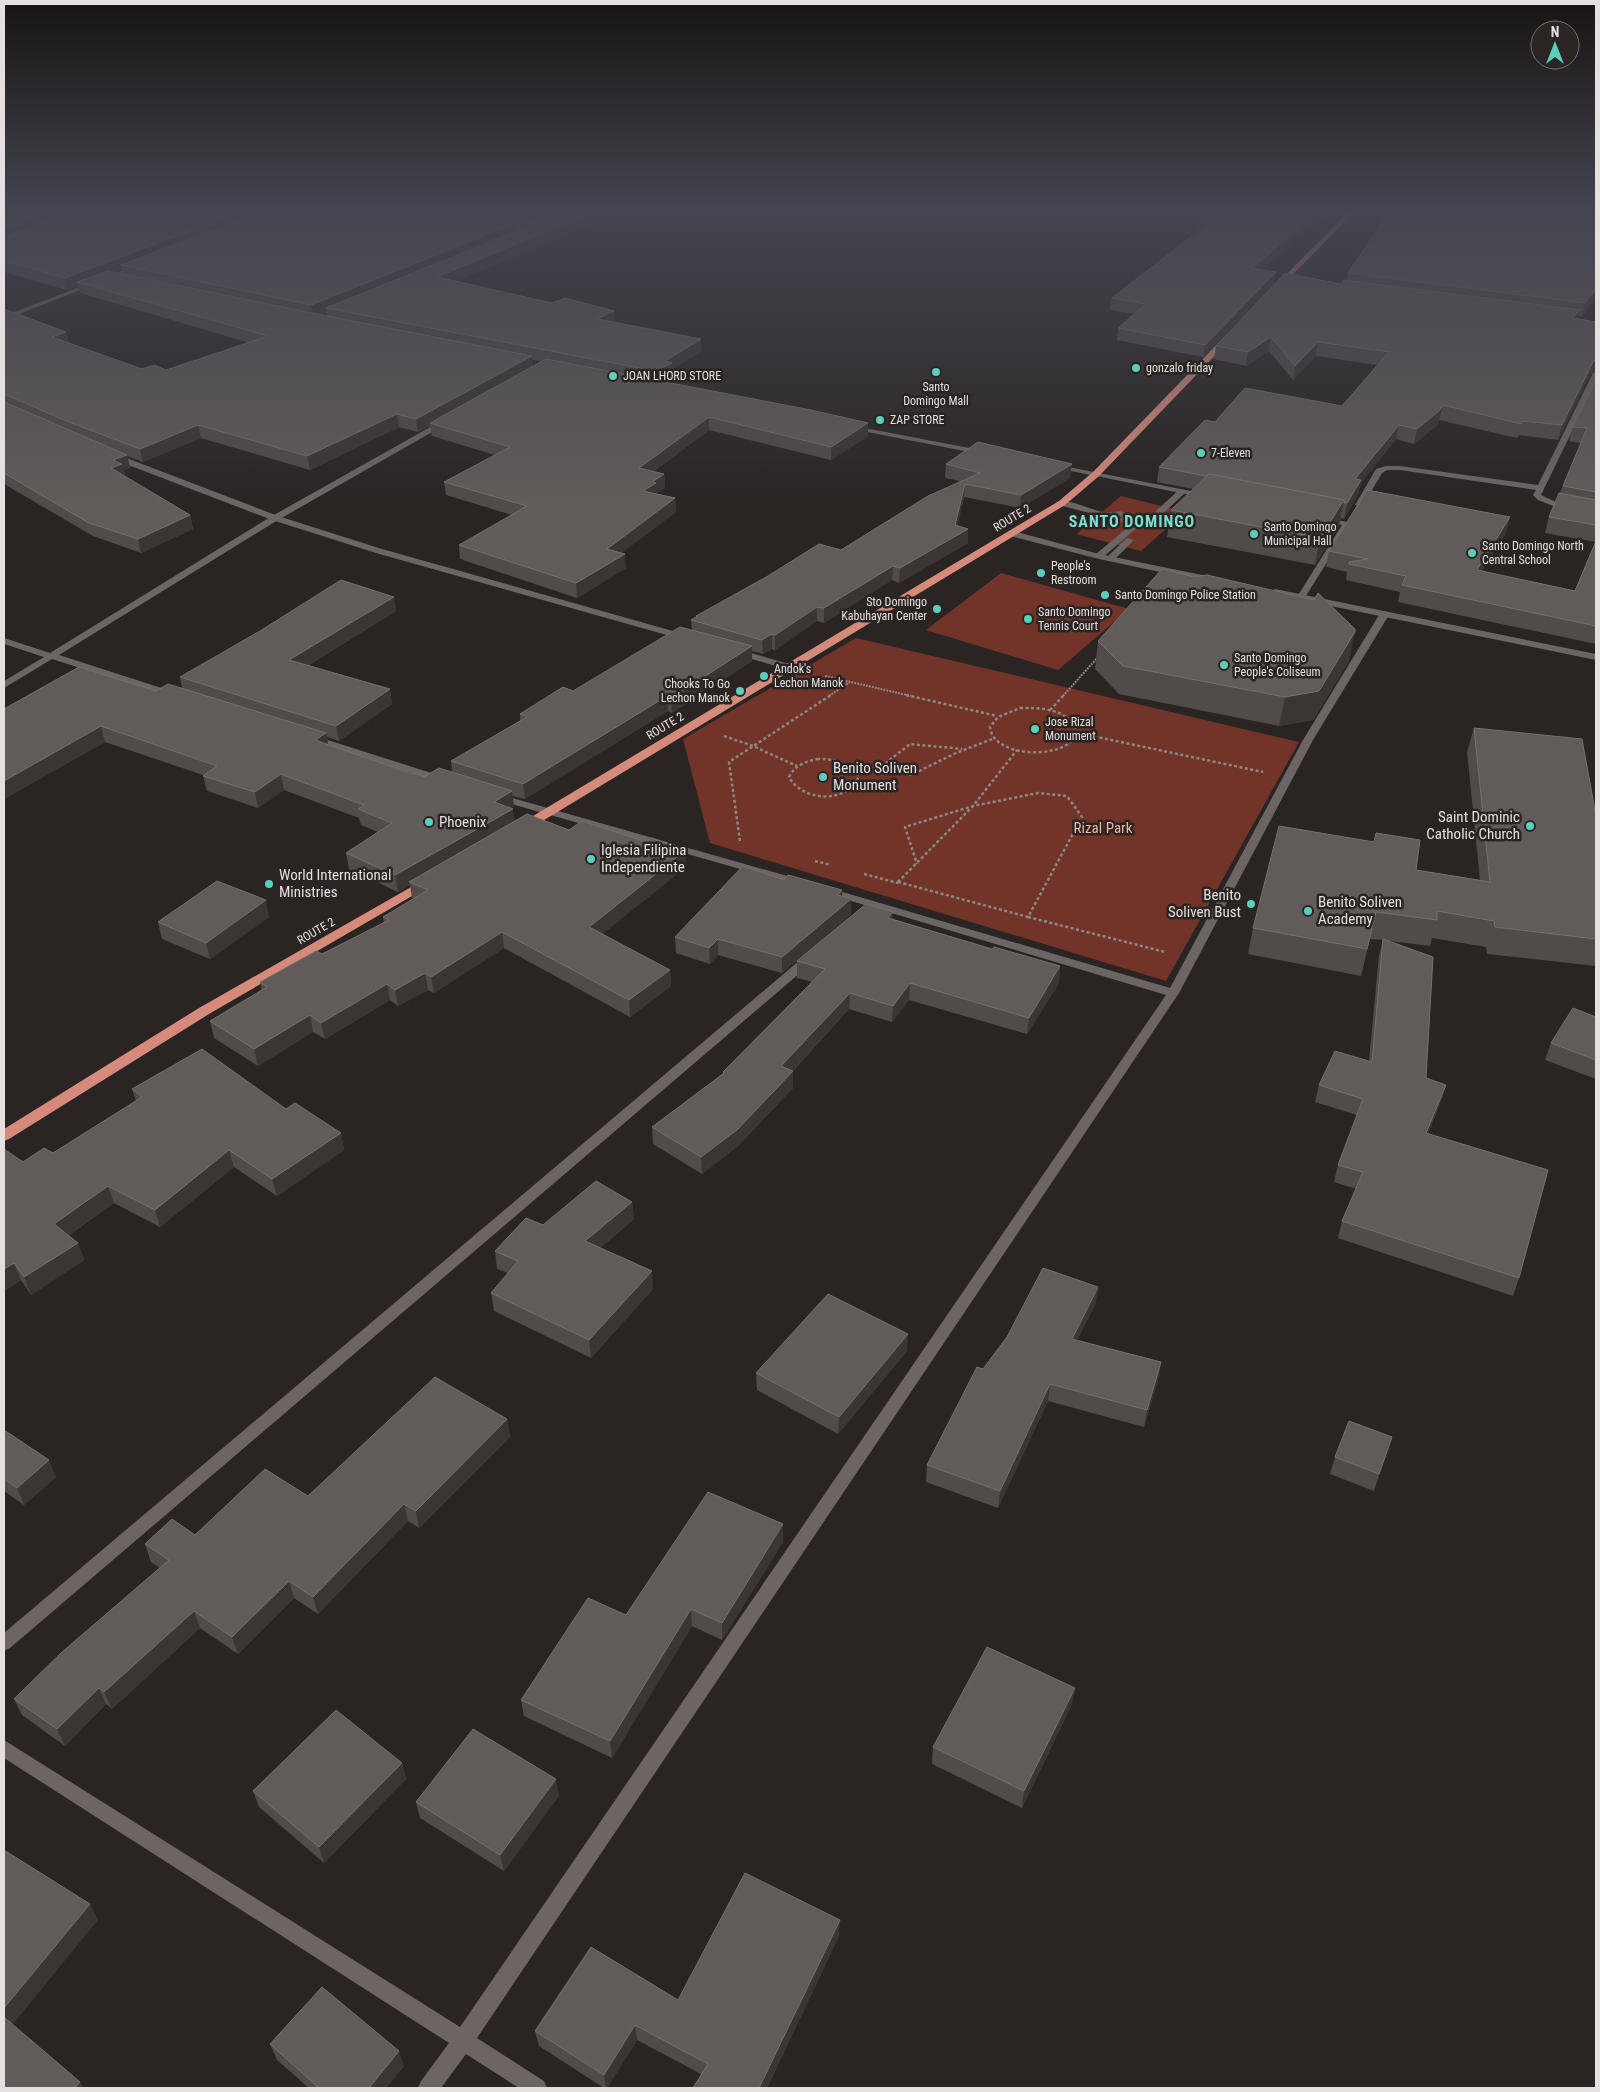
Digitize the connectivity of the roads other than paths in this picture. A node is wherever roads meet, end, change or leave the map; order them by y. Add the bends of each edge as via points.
1 (28, 309) edge
2 (4, 318) edge
3 (1235, 331) edge
4 (1596, 375) edge
5 (449, 420) edge
6 (844, 425) edge
7 (105, 452) edge
8 (990, 454) edge
9 (1048, 465) edge
10 (1096, 474) junction
11 (1540, 488) junction
12 (1179, 491) junction
13 (1212, 497) edge
14 (1062, 503) junction
15 (1596, 512) edge
16 (275, 518) junction
17 (1318, 518) edge
18 (1139, 522) junction
19 (1347, 524) junction
20 (1013, 534) junction
21 (1099, 556) junction
22 (1111, 558) junction
23 (1223, 582) edge
24 (1262, 589) edge
25 (1301, 597) junction
26 (1384, 615) junction
27 (695, 640) edge
28 (4, 641) edge
29 (723, 648) edge
30 (52, 657) junction
31 (1596, 657) edge
32 (790, 667) junction
33 (4, 685) edge
34 (186, 699) edge
35 (300, 735) edge
36 (453, 782) edge
37 (491, 794) edge
38 (548, 812) junction
39 (514, 832) edge
40 (436, 877) edge
41 (874, 904) junction
42 (858, 917) edge
43 (821, 949) edge
44 (1173, 993) junction
45 (4, 1136) edge
46 (4, 1642) edge
47 (4, 1748) edge
48 (463, 2041) junction
49 (428, 2088) edge
50 (537, 2088) edge

1 - 2 street
3 - 10 highway, ROUTE 2
4 - 11 street
5 - 16 street
6 - 8 street
7 - 16 street
9 - 10 street
10 - 12 street
10 - 14 highway, ROUTE 2
11 - 15 street via 1537,495 1540,499
11 - 19 street via 1386,468 1379,471
12 - 13 street
12 - 18 street
14 - 18 street via 1108,516 1114,513 1126,515
14 - 20 highway, ROUTE 2
16 - 27 street via 388,554
16 - 30 street
17 - 19 street
18 - 21 street
18 - 22 street
19 - 25 street
20 - 21 street
20 - 32 highway, ROUTE 2
21 - 22 street
22 - 23 street
24 - 25 street
25 - 26 street
26 - 31 street
26 - 44 street via 1308,740
28 - 30 street
29 - 32 street
30 - 33 street
30 - 34 street
32 - 38 highway, ROUTE 2
35 - 36 street
37 - 38 street
38 - 39 highway, ROUTE 2
38 - 41 street
40 - 45 highway, ROUTE 2 via 204,1011
41 - 42 street
41 - 44 street
43 - 46 street
44 - 48 street
47 - 48 street
48 - 49 street
48 - 50 street

